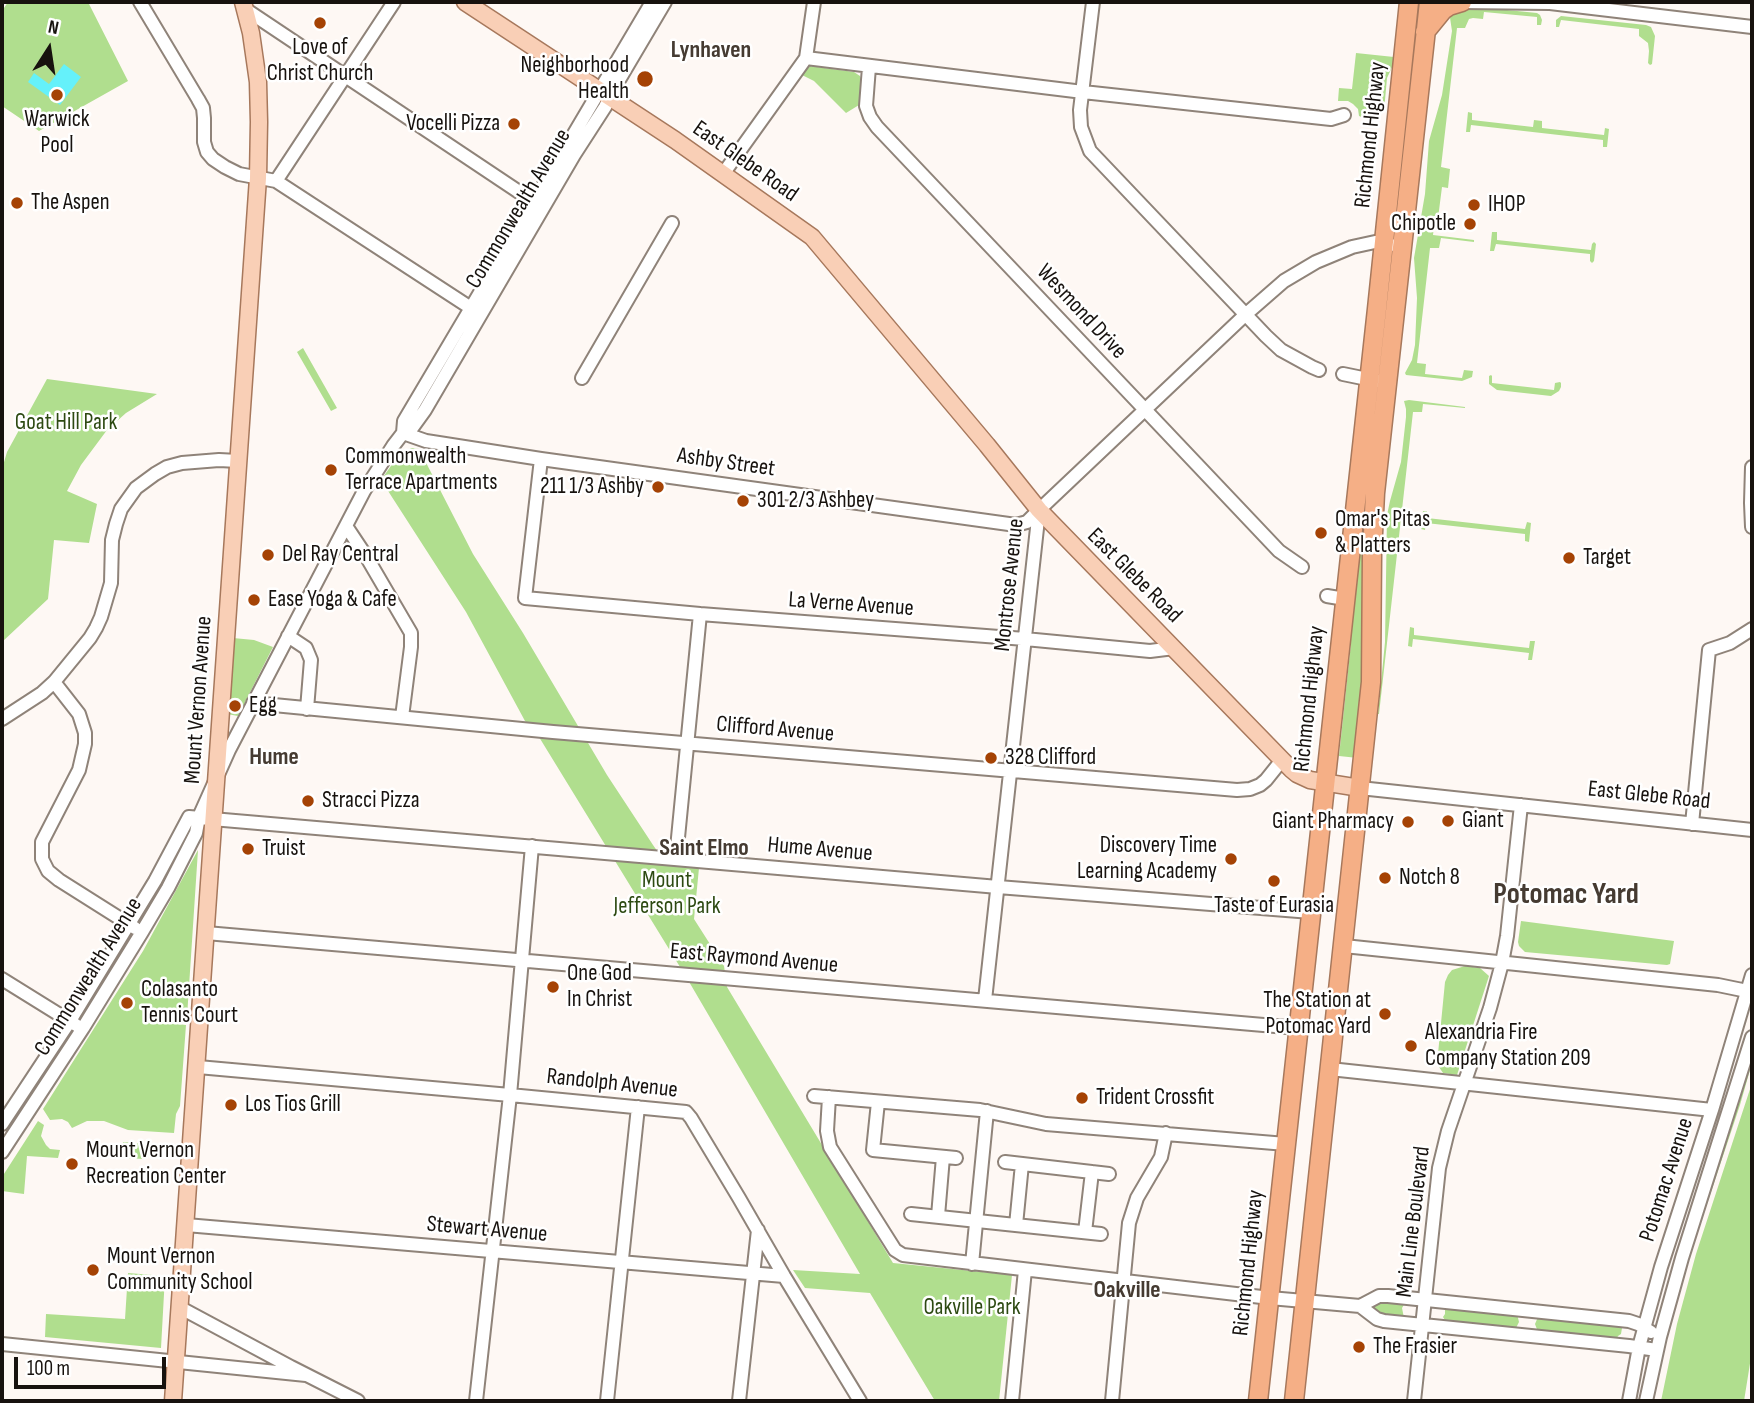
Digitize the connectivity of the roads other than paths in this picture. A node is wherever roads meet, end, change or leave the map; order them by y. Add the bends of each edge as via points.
1 (140, 2) edge
2 (394, 2) edge
3 (465, 2) edge
4 (652, 2) edge
5 (665, 2) edge
6 (814, 2) edge
7 (1093, 2) edge
8 (1409, 2) edge
9 (1419, 2) edge
10 (1429, 2) edge
11 (1462, 2) edge
12 (1548, 2) edge
13 (244, 5) edge
14 (1752, 27) edge
15 (1425, 32) junction
16 (806, 58) junction
17 (869, 67) junction
18 (345, 75) junction
19 (1083, 92) junction
20 (605, 94) junction
21 (1344, 115) dead end
22 (723, 174) junction
23 (258, 178) junction
24 (276, 181) junction
25 (539, 205) junction
26 (672, 223) dead end
27 (1393, 245) junction
28 (476, 311) junction
29 (1245, 315) junction
30 (1319, 370) dead end
31 (1343, 374) dead end
32 (582, 378) dead end
33 (1378, 381) junction
34 (1145, 410) junction
35 (403, 433) junction
36 (541, 459) junction
37 (238, 461) junction
38 (1752, 467) edge
39 (1039, 510) junction
40 (346, 526) junction
41 (1752, 527) edge
42 (1302, 567) dead end
43 (700, 614) junction
44 (1752, 629) edge
45 (288, 636) junction
46 (1025, 639) junction
47 (1174, 648) junction
48 (54, 682) junction
49 (253, 703) junction
50 (307, 709) junction
51 (402, 717) junction
52 (2, 719) edge
53 (688, 744) junction
54 (1282, 760) junction
55 (1010, 770) junction
56 (218, 774) junction
57 (1325, 783) junction
58 (1360, 788) junction
59 (1521, 806) junction
60 (207, 818) junction
61 (1692, 824) junction
62 (1752, 830) edge
63 (532, 846) junction
64 (676, 858) junction
65 (155, 881) junction
66 (998, 887) junction
67 (168, 888) junction
68 (1311, 912) junction
69 (129, 924) junction
70 (142, 932) junction
71 (206, 933) junction
72 (1344, 946) junction
73 (522, 961) junction
74 (1502, 963) junction
75 (1752, 975) edge
76 (2, 979) edge
77 (1750, 992) edge
78 (985, 1000) junction
79 (70, 1021) junction
80 (83, 1028) junction
81 (1298, 1028) junction
82 (1752, 1037) edge
83 (198, 1067) junction
84 (1330, 1069) junction
85 (1464, 1083) junction
86 (510, 1095) junction
87 (814, 1096) dead end
88 (829, 1097) junction
89 (878, 1102) junction
90 (638, 1107) junction
91 (1712, 1110) junction
92 (988, 1111) junction
93 (4, 1117) edge
94 (21, 1123) junction
95 (1166, 1133) junction
96 (1286, 1144) junction
97 (2, 1153) edge
98 (1005, 1162) dead end
99 (1022, 1164) junction
100 (1092, 1172) junction
101 (1109, 1174) dead end
102 (912, 1214) dead end
103 (938, 1216) junction
104 (976, 1221) junction
105 (186, 1225) junction
106 (1016, 1225) junction
107 (758, 1230) junction
108 (1085, 1232) junction
109 (1101, 1234) dead end
110 (493, 1251) junction
111 (622, 1262) junction
112 (972, 1264) junction
113 (1025, 1270) junction
114 (753, 1273) junction
115 (784, 1276) junction
116 (1124, 1281) junction
117 (1270, 1298) junction
118 (1425, 1300) junction
119 (1305, 1301) junction
120 (1360, 1306) junction
121 (179, 1307) junction
122 (1422, 1325) junction
123 (1644, 1328) junction
124 (2, 1344) edge
125 (1658, 1344) junction
126 (1639, 1347) junction
127 (176, 1362) junction
128 (306, 1375) junction
129 (173, 1401) edge
130 (358, 1401) edge
131 (476, 1401) edge
132 (607, 1401) edge
133 (739, 1401) edge
134 (860, 1401) edge
135 (1012, 1401) edge
136 (1112, 1401) edge
137 (1258, 1401) edge
138 (1294, 1401) edge
139 (1414, 1401) edge
140 (1629, 1401) edge
141 (1646, 1401) edge

1 - 23 street via 202,108 207,152 225,167
2 - 18 street
3 - 20 main road, East Glebe Road
4 - 20 street, Commonwealth Avenue
5 - 20 street, Commonwealth Avenue
6 - 16 street
7 - 19 street
8 - 27 highway, Richmond Highway
9 - 15 highway
10 - 15 highway, Richmond Highway
11 - 12 street
11 - 15 highway via 1443,10
12 - 14 street
13 - 18 street
13 - 23 main road, Mount Vernon Avenue via 258,82
15 - 27 highway, Richmond Highway
16 - 17 street
16 - 22 street
17 - 19 street
17 - 34 street, Wesmond Drive via 866,106 877,127
18 - 24 street
18 - 25 street
19 - 21 street via 1331,119
19 - 29 street via 1081,127 1090,151
20 - 22 main road, East Glebe Road
20 - 25 street, Commonwealth Avenue
22 - 39 main road, East Glebe Road via 822,248
23 - 24 street
23 - 37 main road, Mount Vernon Avenue
24 - 28 street
25 - 28 street, Commonwealth Avenue
26 - 32 street
27 - 29 street, Montrose Avenue via 1375,242 1352,247 1309,265
27 - 33 highway, Richmond Highway
28 - 35 street, Commonwealth Avenue via 425,410
29 - 30 street via 1281,350
29 - 34 street, Montrose Avenue
31 - 33 street
33 - 57 highway, Richmond Highway via 1336,597
33 - 58 highway, Richmond Highway via 1371,668
34 - 39 street, Montrose Avenue
34 - 42 street, Wesmond Drive via 1279,551
35 - 36 street, Ashby Street via 426,441
35 - 40 street, Commonwealth Avenue via 380,463
36 - 39 street, Ashby Street via 1016,525
36 - 43 street, La Verne Avenue via 525,598
37 - 48 street via 182,463 167,467 136,488 116,524 111,583 101,617
37 - 56 main road, Mount Vernon Avenue
38 - 41 street
39 - 46 street, Montrose Avenue
39 - 47 main road, East Glebe Road
40 - 45 street, Commonwealth Avenue
40 - 51 street via 411,633
43 - 46 street, La Verne Avenue
43 - 53 street
44 - 61 street via 1709,650
45 - 49 street, Commonwealth Avenue
45 - 50 street via 306,648 311,660
46 - 47 street, La Verne Avenue via 1150,651
46 - 55 street, Montrose Avenue
47 - 54 main road, East Glebe Road
48 - 52 street
48 - 69 street via 79,715 85,744 79,770 42,842 42,859 47,871 59,880
49 - 50 street, Clifford Avenue
49 - 56 street, Commonwealth Avenue
50 - 51 street, Clifford Avenue
51 - 53 street, Clifford Avenue
53 - 55 street, Clifford Avenue
53 - 64 street
54 - 55 street, Clifford Avenue via 1260,785 1245,790
54 - 57 main road, East Glebe Road via 1304,778
55 - 66 street, Montrose Avenue
56 - 60 main road, Mount Vernon Avenue
57 - 58 main road, East Glebe Road
57 - 68 highway, Richmond Highway
58 - 59 street, East Glebe Road
58 - 72 highway, Richmond Highway
59 - 61 street, East Glebe Road
59 - 74 street, Main Line Boulevard
60 - 63 street, Hume Avenue
60 - 65 street, Commonwealth Avenue via 189,817
60 - 67 street, Commonwealth Avenue
60 - 71 main road, Mount Vernon Avenue
61 - 62 street, East Glebe Road
63 - 64 street, Hume Avenue
63 - 73 street
64 - 66 street, Hume Avenue
65 - 67 street
65 - 69 street, Commonwealth Avenue
66 - 68 street, Hume Avenue
66 - 78 street, Montrose Avenue
67 - 70 street, Commonwealth Avenue
68 - 81 highway, Richmond Highway
69 - 70 street
69 - 79 street, Commonwealth Avenue
70 - 80 street, Commonwealth Avenue
71 - 73 street, East Raymond Avenue
71 - 83 main road, Mount Vernon Avenue
72 - 74 street
72 - 84 highway, Richmond Highway
73 - 78 street, East Raymond Avenue
73 - 86 street
74 - 77 street
74 - 85 street, Main Line Boulevard
75 - 77 street, Potomac Avenue
76 - 79 street
77 - 91 street, Potomac Avenue
78 - 81 street, East Raymond Avenue
79 - 80 street
79 - 93 street, Commonwealth Avenue
80 - 94 street, Commonwealth Avenue
81 - 96 highway, Richmond Highway
82 - 125 street, Potomac Avenue
83 - 86 street, Randolph Avenue
83 - 105 main road, Mount Vernon Avenue
84 - 85 street
84 - 119 highway, Richmond Highway
85 - 91 street
85 - 118 street, Main Line Boulevard via 1439,1168
86 - 90 street, Randolph Avenue
86 - 110 street
87 - 88 street
88 - 89 street
88 - 112 street via 831,1147 895,1250
89 - 92 street
89 - 103 street via 873,1150 950,1158
90 - 107 street, Randolph Avenue via 685,1112 691,1118
90 - 111 street
91 - 123 street, Potomac Avenue
92 - 95 street via 1046,1124
92 - 104 street
93 - 94 street
94 - 97 street, Commonwealth Avenue
95 - 96 street
95 - 116 street via 1161,1157 1131,1214
96 - 117 highway, Richmond Highway
98 - 99 street
99 - 100 street
99 - 106 street
100 - 101 street
100 - 108 street
102 - 103 street
103 - 104 street
104 - 106 street
104 - 112 street
105 - 110 street, Stewart Avenue
105 - 121 main road, Mount Vernon Avenue
106 - 108 street
107 - 114 street
107 - 115 street, Randolph Avenue
108 - 109 street
110 - 111 street, Stewart Avenue
110 - 131 street
111 - 114 street, Stewart Avenue
111 - 132 street
112 - 113 street
113 - 116 street
113 - 135 street
114 - 115 street, Stewart Avenue
114 - 133 street
115 - 134 street, Randolph Avenue
116 - 117 street
116 - 136 street
117 - 119 street
117 - 137 highway, Richmond Highway
118 - 120 street via 1383,1296
118 - 122 street, Main Line Boulevard
118 - 123 street via 1629,1321
119 - 120 street
119 - 138 highway, Richmond Highway
120 - 122 street via 1381,1321
121 - 127 main road, Mount Vernon Avenue
121 - 128 street
122 - 126 street
122 - 139 street, Main Line Boulevard
123 - 125 street
123 - 126 street, Potomac Avenue
124 - 127 street
125 - 126 street
125 - 141 street, Potomac Avenue
126 - 140 street, Potomac Avenue
127 - 128 street
127 - 129 main road, Mount Vernon Avenue
128 - 130 street

